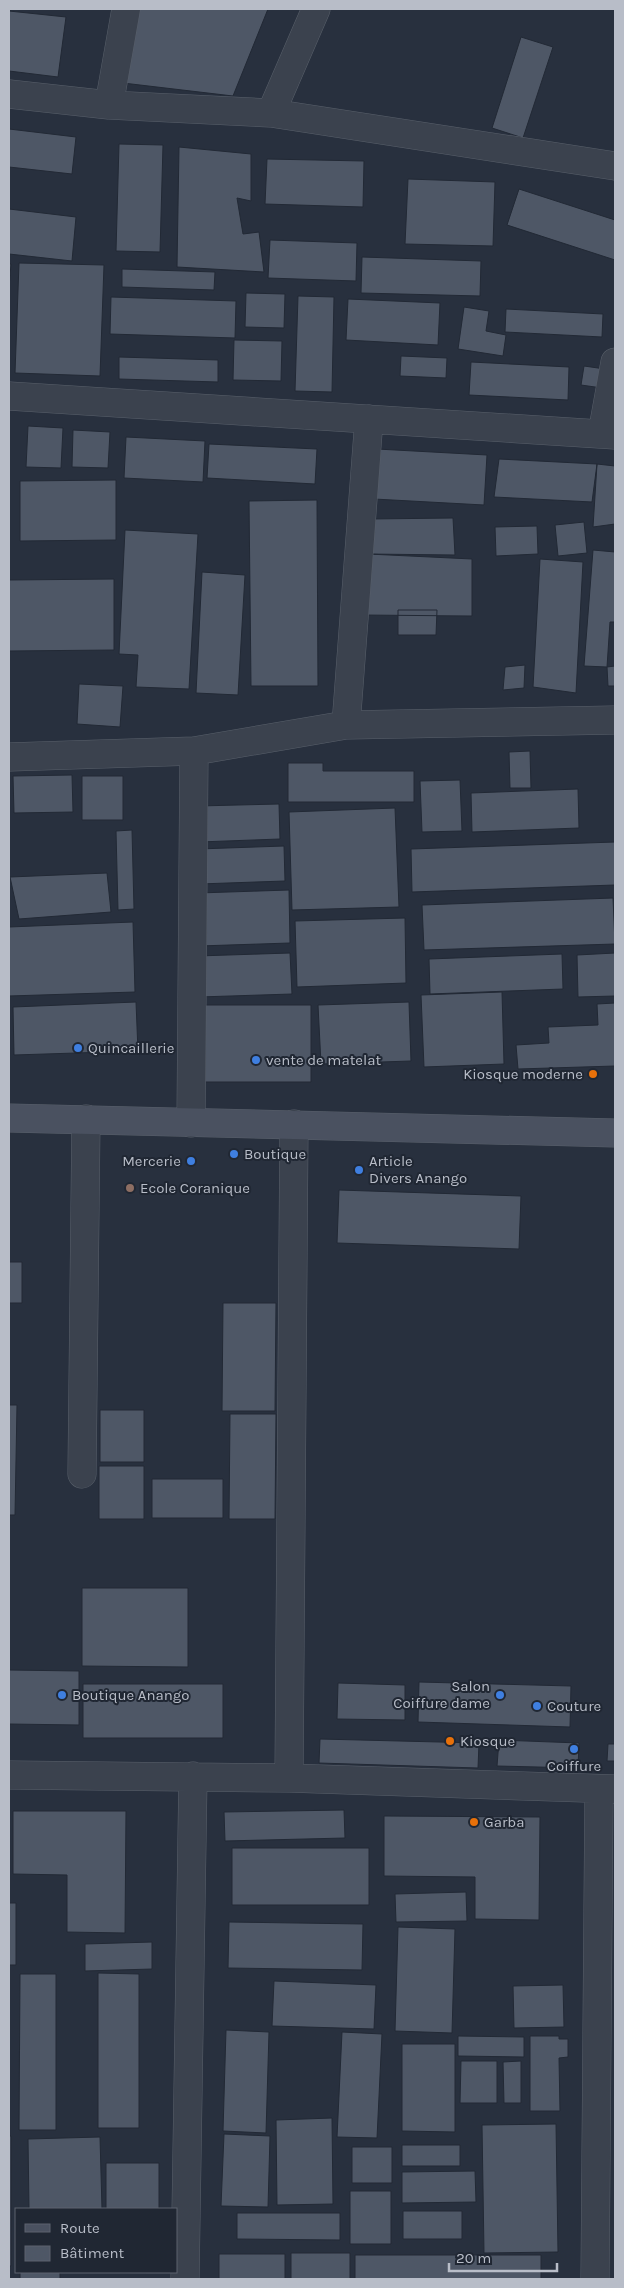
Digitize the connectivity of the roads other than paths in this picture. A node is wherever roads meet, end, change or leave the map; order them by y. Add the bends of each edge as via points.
1 (126, 9) edge
2 (316, 9) edge
3 (9, 94) edge
4 (109, 105) junction
5 (271, 113) junction
6 (615, 166) edge
7 (615, 362) edge
8 (9, 396) edge
9 (369, 419) junction
10 (608, 434) edge
11 (615, 720) edge
12 (346, 725) junction
13 (194, 751) junction
14 (9, 757) edge
15 (9, 1118) edge
16 (86, 1119) junction
17 (191, 1123) junction
18 (294, 1124) junction
19 (615, 1133) edge
20 (82, 1474) dead end
21 (9, 1775) edge
22 (193, 1776) junction
23 (289, 1778) junction
24 (607, 1789) edge
25 (184, 2279) edge
26 (595, 2279) edge

1 - 4 street
2 - 5 street
3 - 4 street
4 - 5 street
5 - 6 street
7 - 10 street
8 - 9 street
9 - 10 street
9 - 12 street
11 - 12 street
12 - 13 street
13 - 14 street
13 - 17 street
15 - 16 street
16 - 17 street
16 - 20 street
17 - 18 street
18 - 19 street
18 - 23 street
21 - 22 street
22 - 23 street
22 - 25 street
23 - 24 street
24 - 26 street

